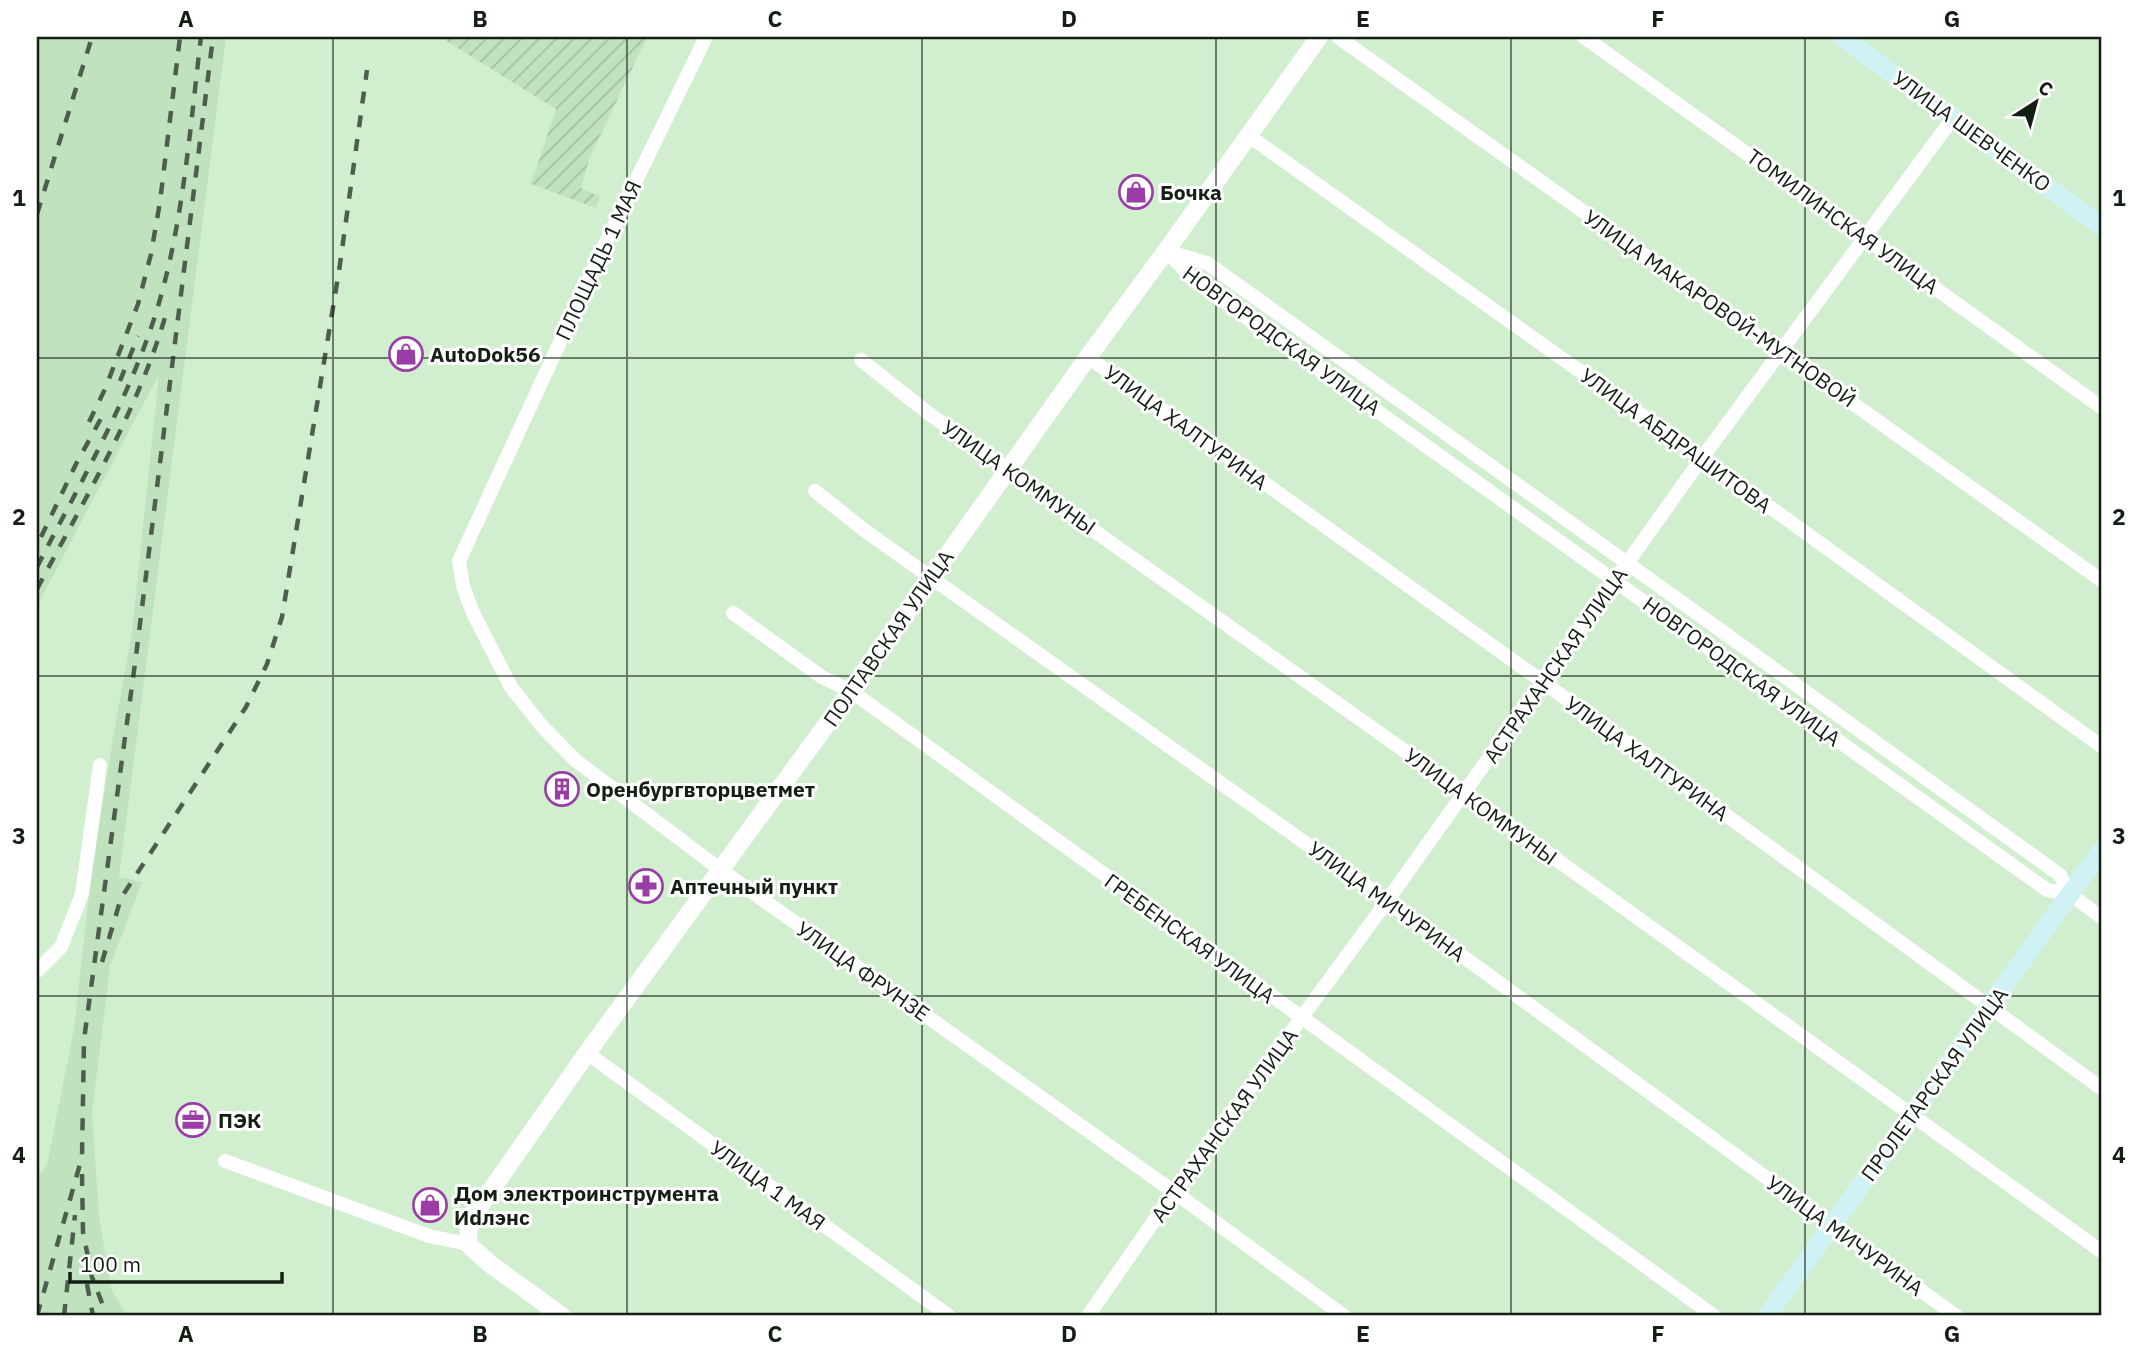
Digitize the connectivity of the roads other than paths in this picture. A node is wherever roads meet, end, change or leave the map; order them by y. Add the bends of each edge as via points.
1 (706, 37) edge
2 (1319, 37) edge
3 (1338, 37) edge
4 (1584, 37) edge
5 (1842, 37) edge
6 (1953, 118) junction
7 (1249, 136) junction
8 (2101, 226) edge
9 (1866, 237) junction
10 (1167, 251) junction
11 (1781, 351) junction
12 (1088, 357) junction
13 (861, 360) dead end
14 (2101, 407) edge
15 (1702, 458) junction
16 (1008, 468) junction
17 (815, 491) dead end
18 (459, 561) joint
19 (1627, 563) junction
20 (931, 577) junction
21 (1615, 580) junction
22 (2101, 580) edge
23 (733, 613) dead end
24 (1543, 682) junction
25 (851, 691) junction
26 (2101, 746) edge
27 (100, 765) dead end
28 (1464, 793) junction
29 (2101, 851) edge
30 (721, 870) junction
31 (2070, 894) junction
32 (1387, 901) junction
33 (2101, 917) edge
34 (37, 971) edge
35 (1990, 1008) junction
36 (1302, 1019) junction
37 (587, 1054) junction
38 (2101, 1088) edge
39 (1910, 1115) junction
40 (225, 1161) dead end
41 (1174, 1192) junction
42 (1832, 1226) junction
43 (468, 1244) junction
44 (2101, 1251) edge
45 (562, 1316) edge
46 (949, 1316) edge
47 (1088, 1316) edge
48 (1344, 1316) edge
49 (1714, 1316) edge
50 (1767, 1316) edge
51 (1956, 1316) edge

1 - 18 street, ПЛОЩАДЬ 1 МАЯ
2 - 7 street, ПОЛТАВСКАЯ УЛИЦА
3 - 11 street, УЛИЦА МАКАРОВОЙ-МУТНОВОЙ
4 - 9 street, ТОМИЛИНСКАЯ УЛИЦА
5 - 6 main road, УЛИЦА ШЕВЧЕНКО
6 - 8 main road, УЛИЦА ШЕВЧЕНКО
6 - 9 street, АСТРАХАНСКАЯ УЛИЦА
7 - 10 street, ПОЛТАВСКАЯ УЛИЦА
7 - 15 street, УЛИЦА АБДРАШИТОВА
9 - 11 street, АСТРАХАНСКАЯ УЛИЦА
9 - 14 street, ТОМИЛИНСКАЯ УЛИЦА
10 - 12 street, ПОЛТАВСКАЯ УЛИЦА
10 - 19 street, НОВГОРОДСКАЯ УЛИЦА via 1207,263
10 - 21 street, НОВГОРОДСКАЯ УЛИЦА via 1194,280
11 - 15 street, АСТРАХАНСКАЯ УЛИЦА
11 - 22 street, УЛИЦА МАКАРОВОЙ-МУТНОВОЙ
12 - 16 street, ПОЛТАВСКАЯ УЛИЦА
12 - 24 street, УЛИЦА ХАЛТУРИНА
13 - 16 street, УЛИЦА КОММУНЫ
15 - 19 street, АСТРАХАНСКАЯ УЛИЦА
15 - 26 street, УЛИЦА АБДРАШИТОВА
16 - 20 street, ПОЛТАВСКАЯ УЛИЦА
16 - 28 street, УЛИЦА КОММУНЫ
17 - 20 street, УЛИЦА МИЧУРИНА
18 - 30 street, УЛИЦА ФРУНЗЕ via 473,613 511,687 541,725 575,760
19 - 21 street, АСТРАХАНСКАЯ УЛИЦА
19 - 31 street, НОВГОРОДСКАЯ УЛИЦА via 2060,875
20 - 25 street, ПОЛТАВСКАЯ УЛИЦА
20 - 32 street, УЛИЦА МИЧУРИНА
21 - 24 street, АСТРАХАНСКАЯ УЛИЦА
21 - 31 street, НОВГОРОДСКАЯ УЛИЦА via 2047,890
23 - 25 street, ГРЕБЕНСКАЯ УЛИЦА via 822,677
24 - 28 street, АСТРАХАНСКАЯ УЛИЦА
24 - 35 street, УЛИЦА ХАЛТУРИНА
25 - 30 street, ПОЛТАВСКАЯ УЛИЦА
25 - 36 street, ГРЕБЕНСКАЯ УЛИЦА
27 - 34 street via 82,894 61,947
28 - 32 street, АСТРАХАНСКАЯ УЛИЦА
28 - 39 street, УЛИЦА КОММУНЫ
29 - 31 main road, ПРОЛЕТАРСКАЯ УЛИЦА
30 - 37 street, ПОЛТАВСКАЯ УЛИЦА
30 - 41 street, УЛИЦА ФРУНЗЕ
31 - 33 street, НОВГОРОДСКАЯ УЛИЦА
31 - 35 main road, ПРОЛЕТАРСКАЯ УЛИЦА
32 - 36 street, АСТРАХАНСКАЯ УЛИЦА
32 - 42 street, УЛИЦА МИЧУРИНА
35 - 38 street, УЛИЦА ХАЛТУРИНА
35 - 39 main road, ПРОЛЕТАРСКАЯ УЛИЦА
36 - 41 street, АСТРАХАНСКАЯ УЛИЦА
36 - 49 street, ГРЕБЕНСКАЯ УЛИЦА
37 - 43 street, ПОЛТАВСКАЯ УЛИЦА via 475,1213
37 - 46 street, УЛИЦА 1 МАЯ
39 - 42 main road, ПРОЛЕТАРСКАЯ УЛИЦА
39 - 44 street, УЛИЦА КОММУНЫ
40 - 43 street via 429,1236
41 - 47 street, АСТРАХАНСКАЯ УЛИЦА
41 - 48 street, УЛИЦА ФРУНЗЕ
42 - 50 main road, ПРОЛЕТАРСКАЯ УЛИЦА
42 - 51 street, УЛИЦА МИЧУРИНА
43 - 45 street

